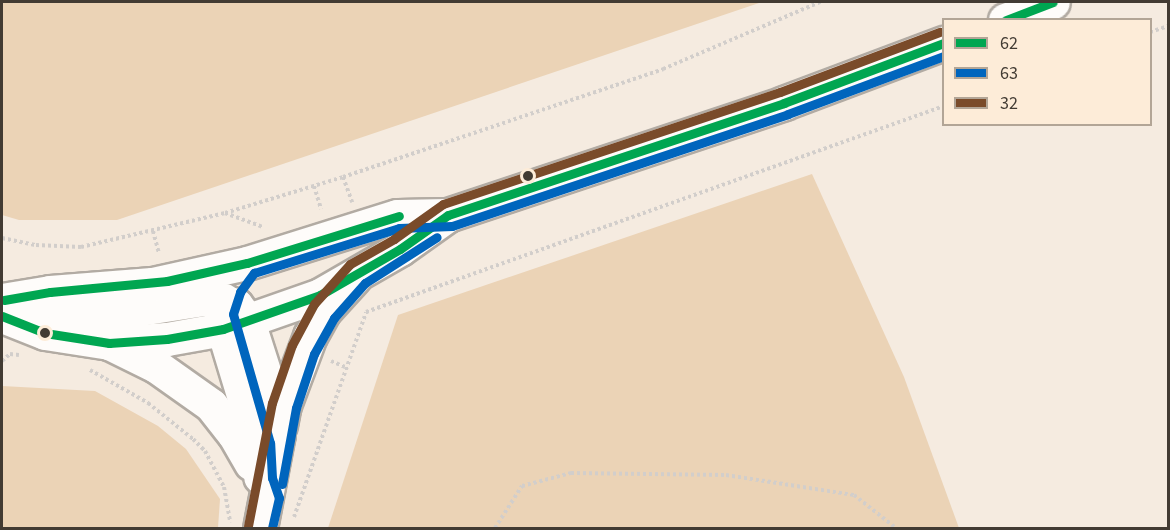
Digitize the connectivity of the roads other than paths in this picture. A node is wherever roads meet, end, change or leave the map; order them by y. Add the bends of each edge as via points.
1 (1053, 2) edge
2 (1010, 18) edge
3 (942, 44) edge
4 (448, 215) junction
5 (246, 263) junction
6 (357, 274) junction
7 (2, 301) edge
8 (2, 316) edge
9 (232, 316) junction
10 (109, 343) junction
11 (278, 434) junction
12 (262, 503) edge

1 - 2 main road
3 - 4 main road via 784,103
4 - 5 main road via 397,216
4 - 6 main road
5 - 7 main road via 152,284 50,292
5 - 9 main road via 236,275
6 - 9 main road via 320,295
6 - 11 main road via 324,311 310,336 284,405
7 - 9 main road via 75,315 114,313 190,300
8 - 10 main road via 45,333
9 - 10 main road via 167,339
9 - 11 main road via 269,387
9 - 12 main road via 258,445
10 - 12 main road via 156,366 211,405 234,434
11 - 12 main road

